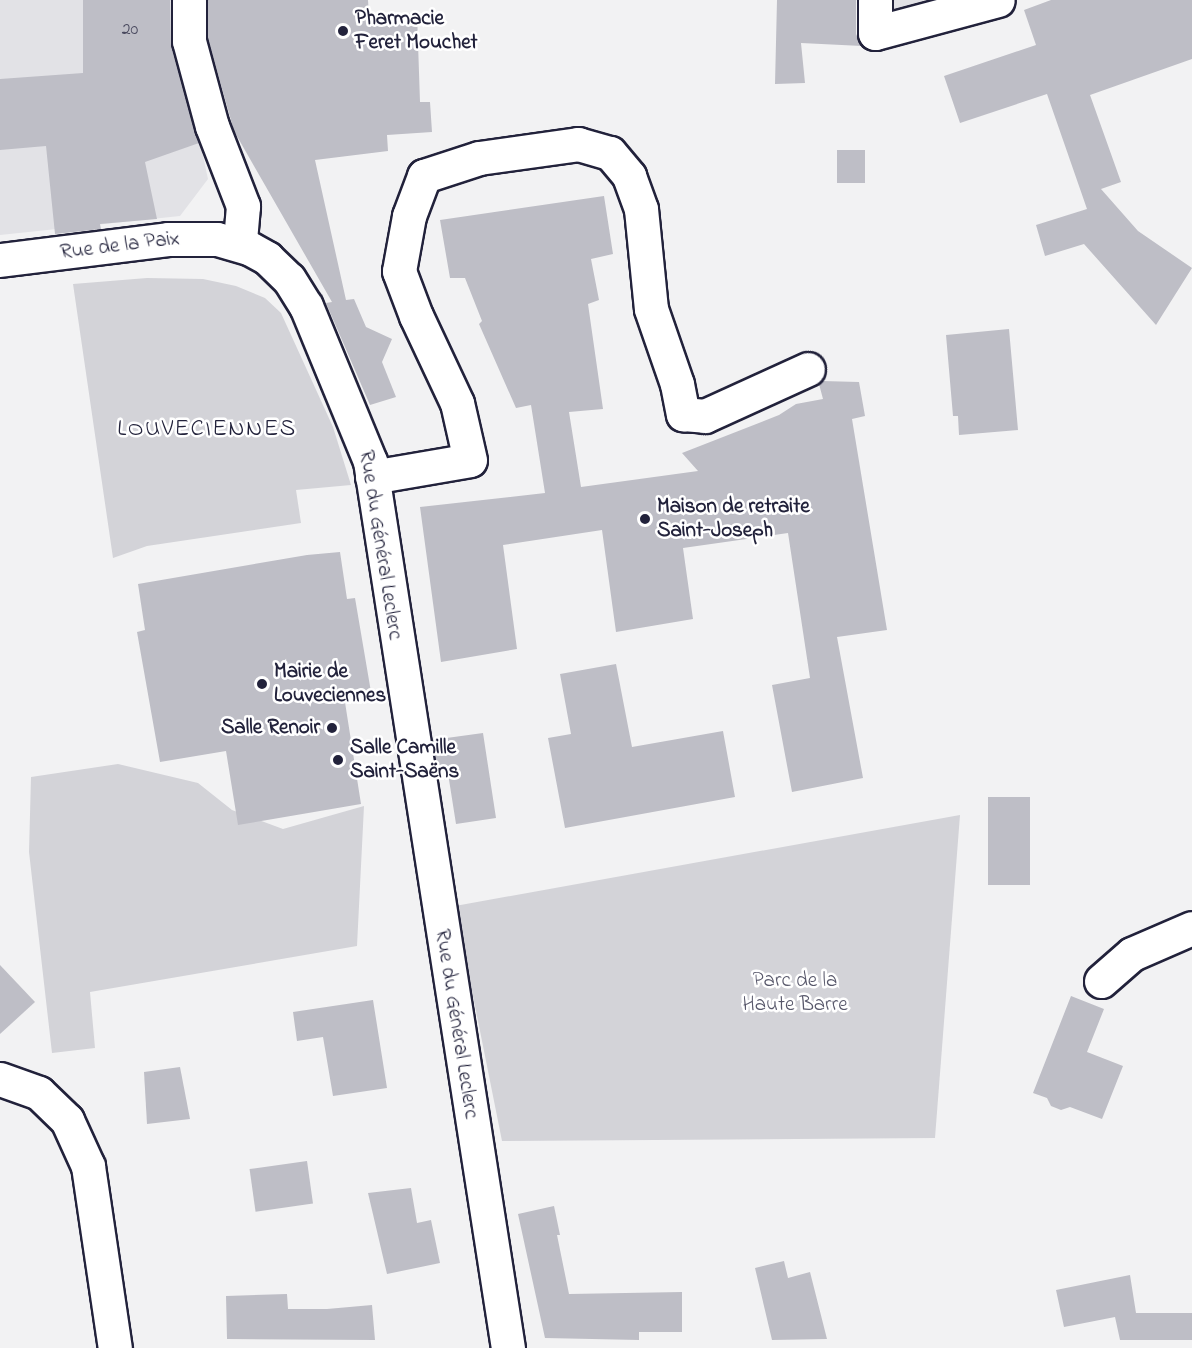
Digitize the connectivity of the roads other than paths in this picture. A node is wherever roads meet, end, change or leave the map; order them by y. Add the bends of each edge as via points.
1 (189, 0) edge
2 (874, 0) edge
3 (998, 0) edge
4 (240, 244) junction
5 (0, 260) edge
6 (807, 369) dead end
7 (372, 477) junction
8 (1192, 928) edge
9 (1101, 981) dead end
10 (0, 1079) edge
11 (115, 1348) edge
12 (508, 1348) edge

1 - 4 street via 189,41 212,126 243,206
2 - 3 street via 875,33
4 - 5 street, Rue de la Paix via 205,237
4 - 7 street, Rue du Général Leclerc via 275,264 301,296 360,431
6 - 7 street via 705,416 683,414 677,384 651,309 641,209 629,176 610,153 578,144 479,158 424,176 409,216 399,271 457,404 470,460
7 - 12 street, Rue du Général Leclerc
8 - 9 street via 1132,954
10 - 11 street via 39,1093 67,1120 88,1166

